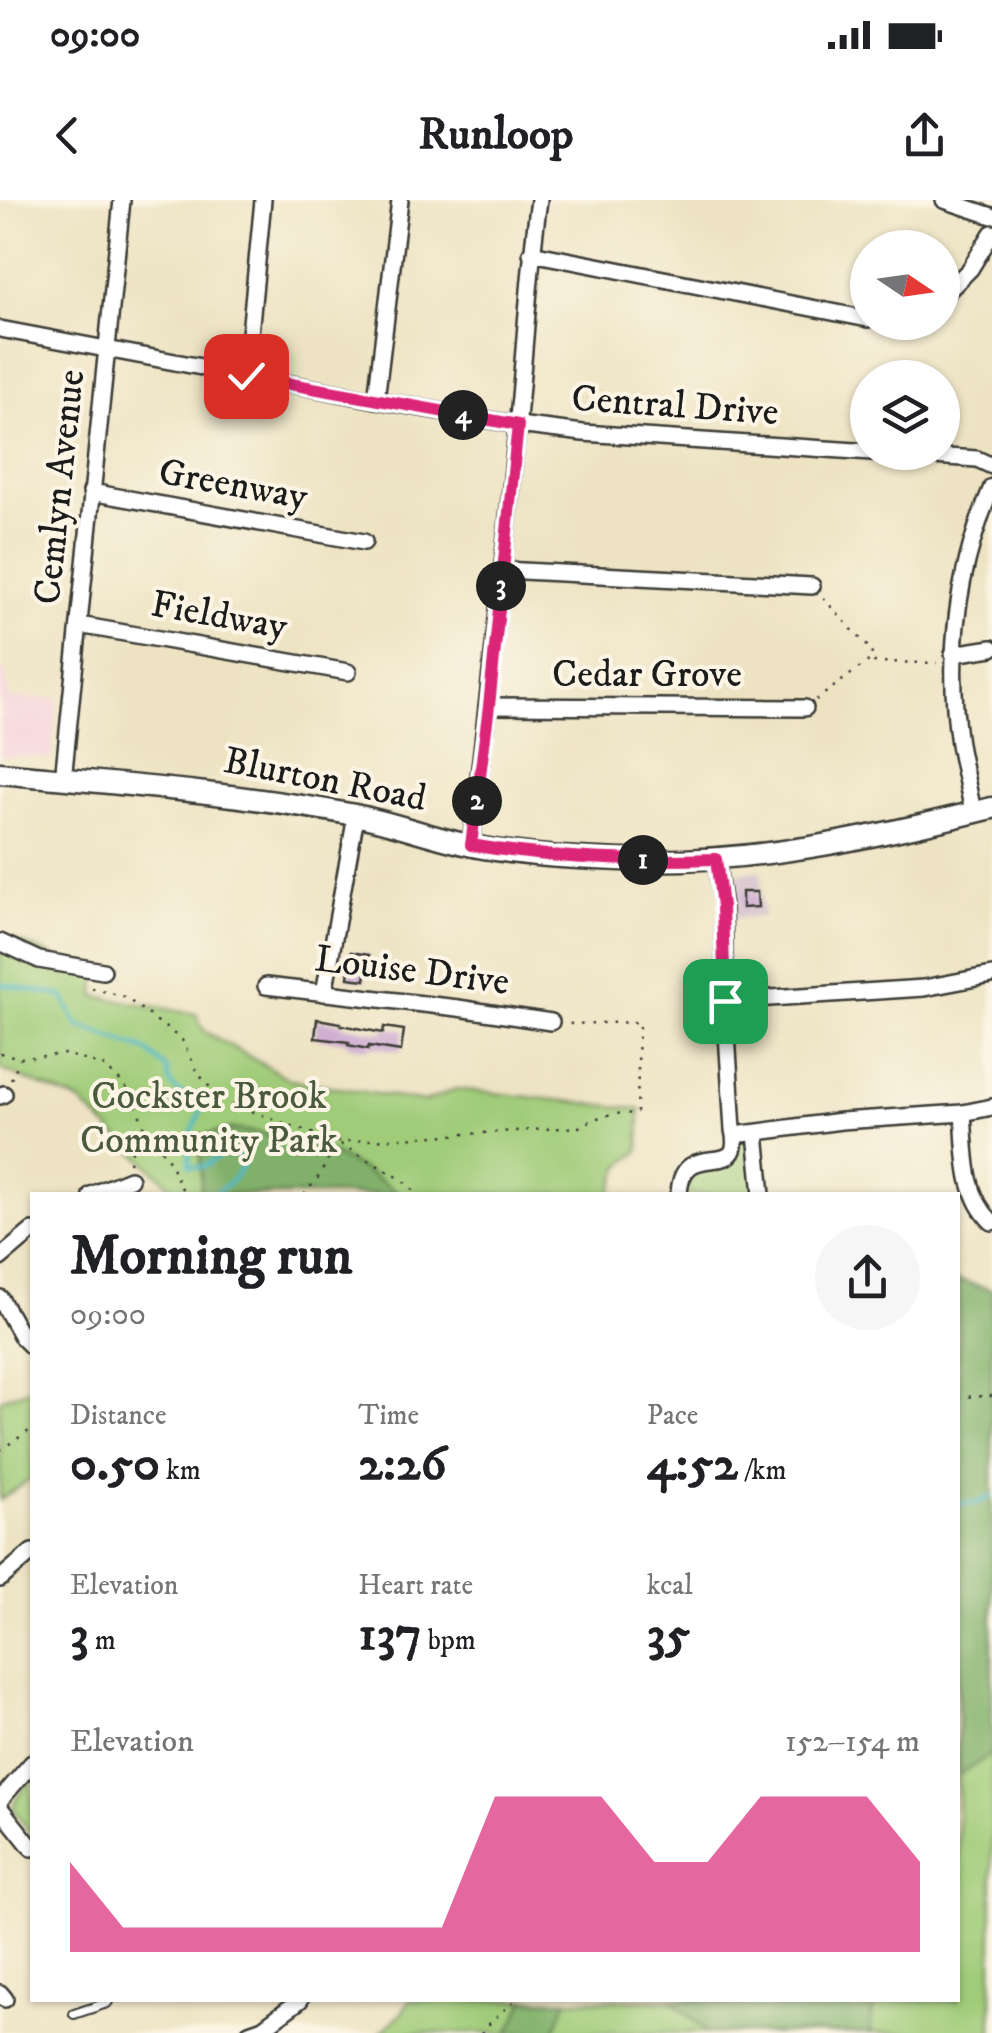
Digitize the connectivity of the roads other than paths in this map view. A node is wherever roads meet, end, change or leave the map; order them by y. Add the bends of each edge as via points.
1 (122, 200) edge
2 (263, 200) edge
3 (400, 200) edge
4 (538, 200) edge
5 (944, 200) edge
6 (992, 216) edge
7 (992, 233) edge
8 (531, 253) junction
9 (960, 279) edge
10 (850, 315) edge
11 (0, 329) edge
12 (107, 350) junction
13 (246, 376) junction
14 (376, 400) junction
15 (518, 425) junction
16 (992, 466) edge
17 (992, 487) edge
18 (91, 492) junction
19 (984, 528) edge
20 (364, 542) dead end
21 (503, 570) junction
22 (812, 586) road end
23 (79, 625) junction
24 (992, 648) edge
25 (953, 659) junction
26 (348, 672) dead end
27 (489, 706) junction
28 (805, 708) road end
29 (0, 773) edge
30 (63, 780) junction
31 (983, 810) edge
32 (356, 816) junction
33 (471, 845) junction
34 (716, 859) junction
35 (0, 942) edge
36 (992, 974) edge
37 (266, 986) dead end
38 (92, 988) road end
39 (324, 993) junction
40 (725, 1001) junction
41 (550, 1022) road end
42 (992, 1107) edge
43 (963, 1113) junction
44 (756, 1133) junction
45 (736, 1135) junction
46 (118, 1177) road end
47 (96, 1192) edge
48 (679, 1192) edge
49 (762, 1192) edge
50 (992, 1222) edge
51 (30, 1233) edge
52 (0, 1258) edge
53 (0, 1298) edge
54 (30, 1344) edge
55 (30, 1559) edge
56 (0, 1579) edge
57 (30, 1766) edge
58 (0, 1804) edge
59 (30, 1845) edge
60 (108, 2002) edge
61 (297, 2002) edge
62 (74, 2014) dead end
63 (260, 2031) edge

1 - 12 street, Cemlyn Avenue
2 - 13 street
3 - 14 street
4 - 8 street
5 - 6 street
7 - 9 street
8 - 10 street
8 - 15 street
11 - 12 street, Central Drive
12 - 13 street, Central Drive
12 - 18 street, Cemlyn Avenue
13 - 14 street, Central Drive
14 - 15 street, Central Drive
15 - 16 street, Central Drive
15 - 21 street
17 - 19 street
18 - 20 street, Greenway
18 - 23 street, Cemlyn Avenue
19 - 25 street via 960,592
21 - 22 street
21 - 27 street
23 - 26 street, Fieldway
23 - 30 street, Cemlyn Avenue
24 - 25 street
25 - 31 street via 960,745
27 - 28 street, Cedar Grove
27 - 33 street
29 - 30 street, Blurton Road
30 - 32 street, Blurton Road
31 - 34 street, Blurton Road via 852,840
32 - 33 street, Blurton Road
32 - 39 street
33 - 34 street, Blurton Road via 624,860
34 - 40 street
35 - 38 street via 39,960 97,970
36 - 40 street via 924,988
37 - 39 street, Louise Drive
39 - 41 street, Louise Drive
40 - 45 street
42 - 43 street
43 - 44 street
43 - 50 street via 972,1189
44 - 45 street
44 - 49 street
45 - 48 street via 729,1157 690,1165
46 - 47 street
51 - 52 street
53 - 54 street
55 - 56 street
57 - 58 street
58 - 59 street
60 - 62 lane
61 - 63 street

